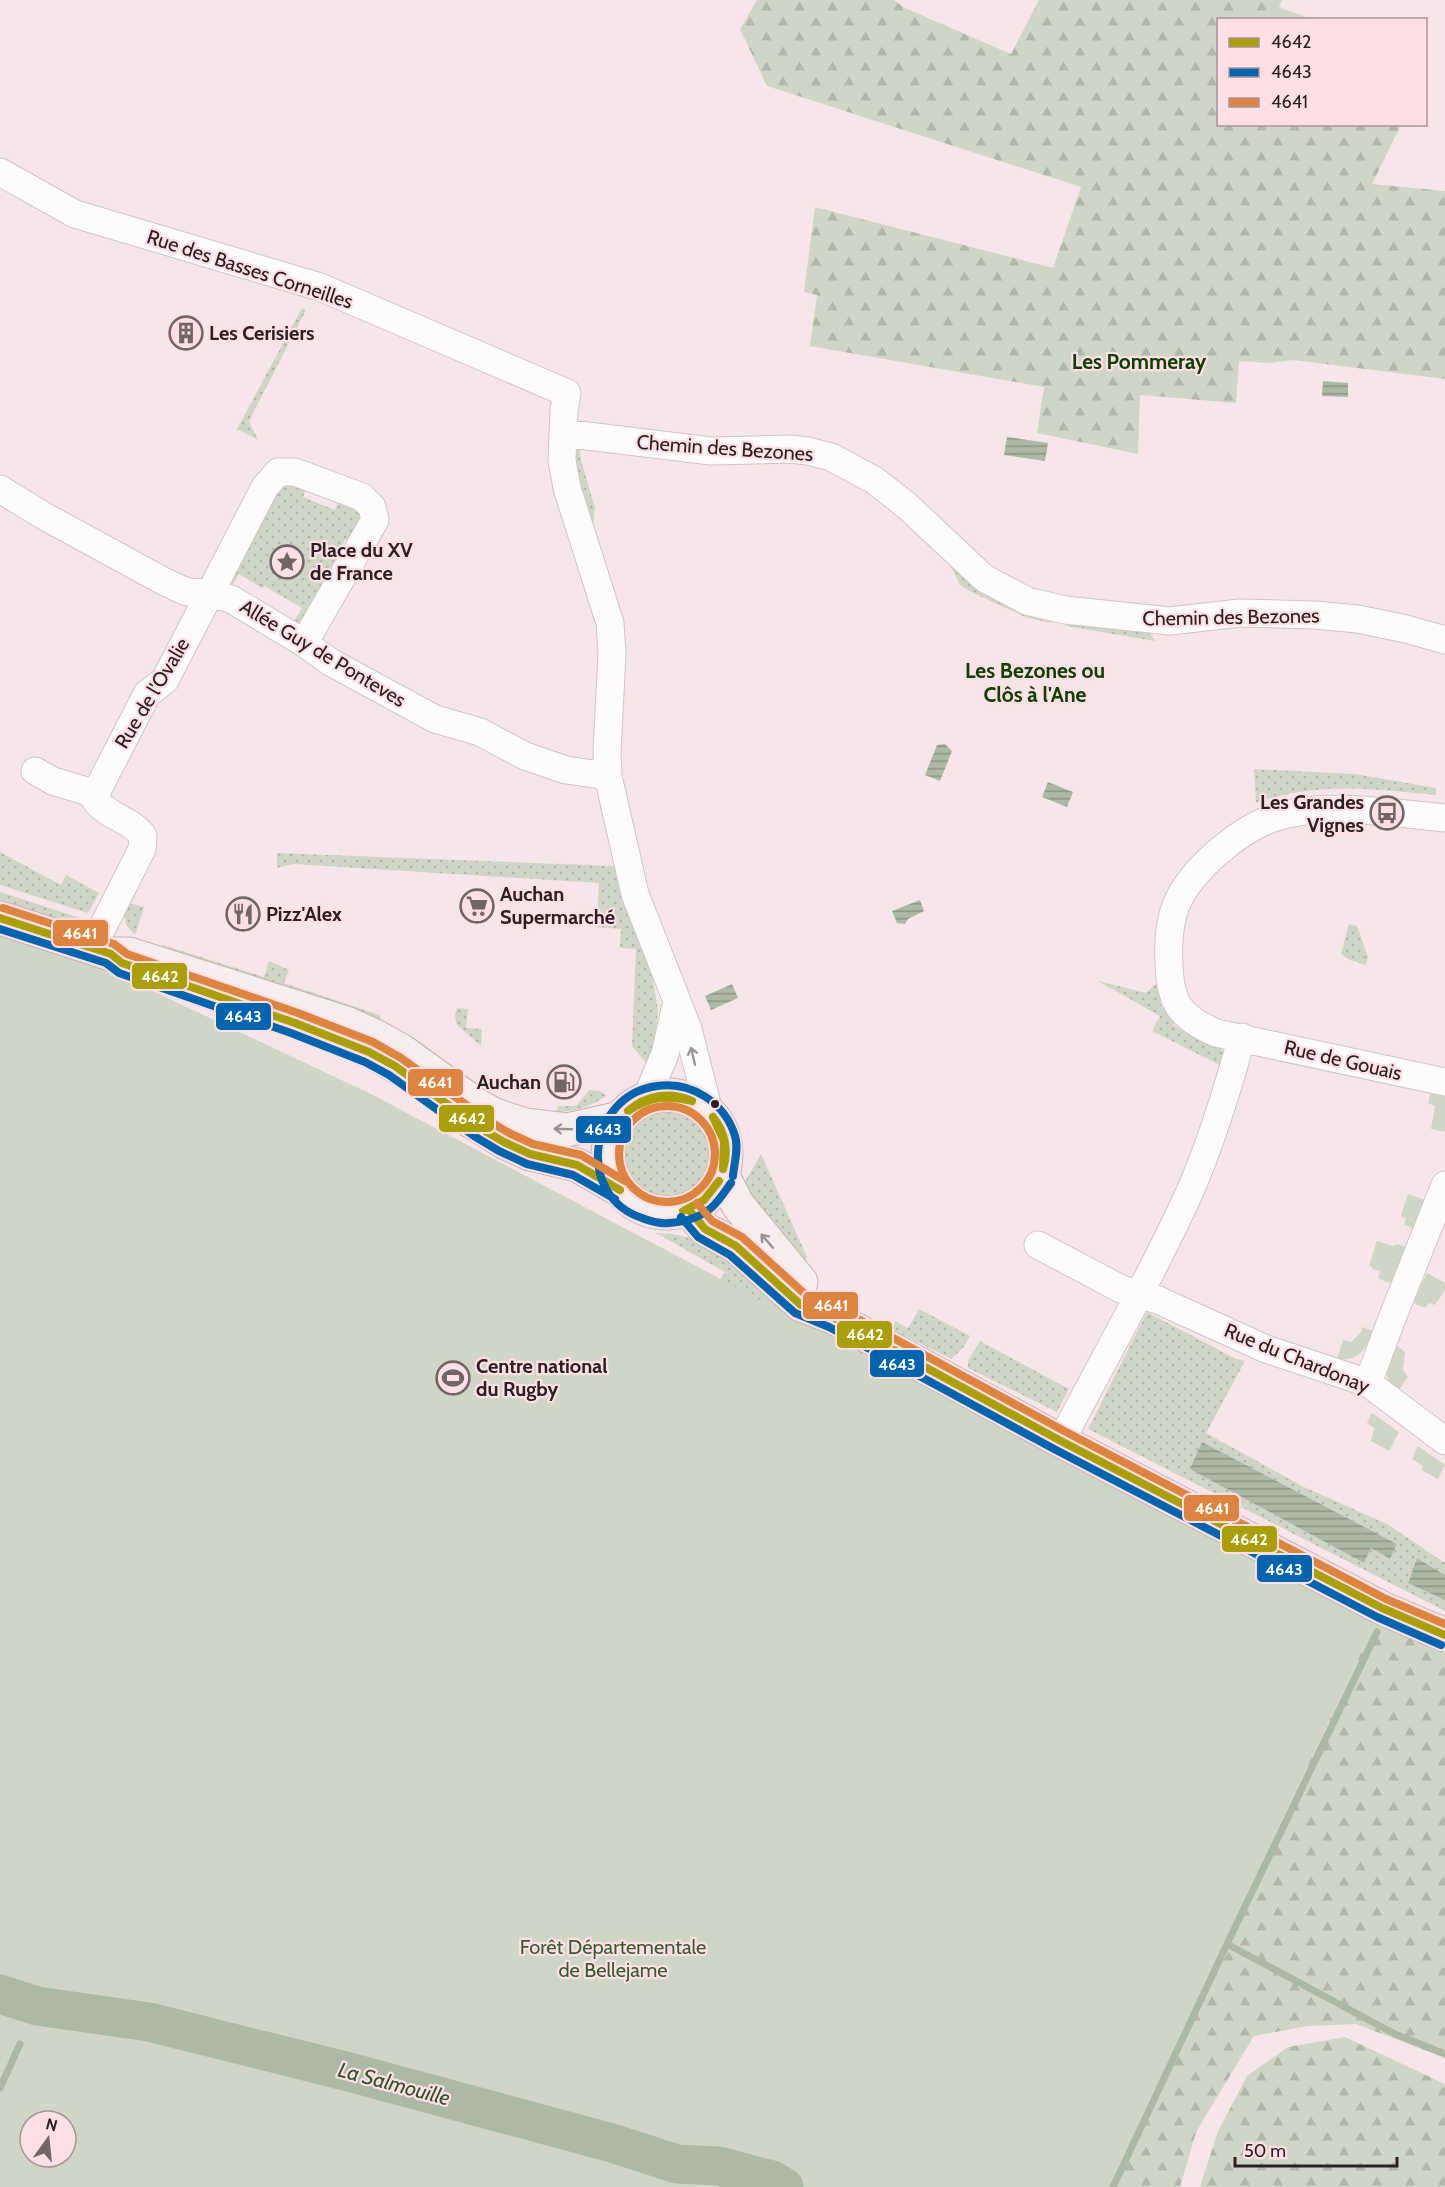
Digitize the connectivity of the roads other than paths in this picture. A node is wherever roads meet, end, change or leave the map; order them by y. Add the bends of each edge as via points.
1 (0, 172) edge
2 (563, 433) junction
3 (0, 489) edge
4 (209, 593) junction
5 (1445, 640) edge
6 (304, 643) junction
7 (35, 771) dead end
8 (608, 776) junction
9 (96, 794) junction
10 (1445, 818) edge
11 (0, 918) edge
12 (101, 951) junction
13 (677, 1000) junction
14 (1242, 1037) junction
15 (1445, 1082) edge
16 (646, 1099) junction
17 (709, 1112) junction
18 (620, 1118) junction
19 (723, 1176) junction
20 (1445, 1185) edge
21 (620, 1190) junction
22 (689, 1210) junction
23 (1038, 1245) dead end
24 (1139, 1293) junction
25 (833, 1317) junction
26 (1368, 1383) junction
27 (1061, 1441) junction
28 (1445, 1441) edge
29 (1445, 1635) edge

1 - 2 street, Rue des Basses Corneilles via 75,214 320,287 567,393
2 - 5 street, Chemin des Bezones via 711,451 789,449 831,457 882,486 984,578 1027,601 1065,610 1170,621 1240,613 1315,615 1406,629
2 - 8 street via 567,488 610,622
3 - 4 street, Allée Guy de Ponteves via 165,582 187,592
4 - 6 street, Allée Guy de Ponteves via 231,599
4 - 6 street via 265,487 278,472 295,472 362,497 372,507 375,520
4 - 9 street, Rue de l'Ovalie via 165,680 147,694
6 - 8 street, Allée Guy de Ponteves via 332,663 435,719 480,732 525,756 566,770
7 - 9 street via 53,781
8 - 13 street via 641,913
9 - 12 street via 94,800 102,810 136,827 143,837 142,849
10 - 14 street, Rue de Gouais via 1346,810 1300,811 1246,830 1200,870 1176,905 1169,949 1171,991 1186,1016 1201,1026
11 - 12 main road
18 -> 12 main road via 567,1130 525,1125 478,1106 402,1051 346,1023 129,954
12 - 21 main road via 122,963 369,1052 504,1142 530,1154 577,1165
13 - 16 street via 665,1054
17 -> 13 street
14 - 15 street, Rue de Gouais
14 - 24 street via 1191,1189
16 - 17 main road via 679,1096
16 - 18 main road
17 - 19 main road via 724,1138 727,1158
18 - 21 main road via 611,1135 608,1154 611,1173
19 - 22 main road via 715,1191
25 -> 19 main road via 759,1232 738,1205
20 - 26 street
21 - 22 main road via 633,1203 651,1212
22 - 25 main road via 705,1229 736,1246 801,1305
23 - 24 street, Rue du Chardonay via 1121,1289
24 - 26 street, Rue du Chardonay via 1266,1349
24 - 27 street
25 - 27 main road
26 - 28 street, Rue du Chardonay
27 - 29 main road via 1382,1608

